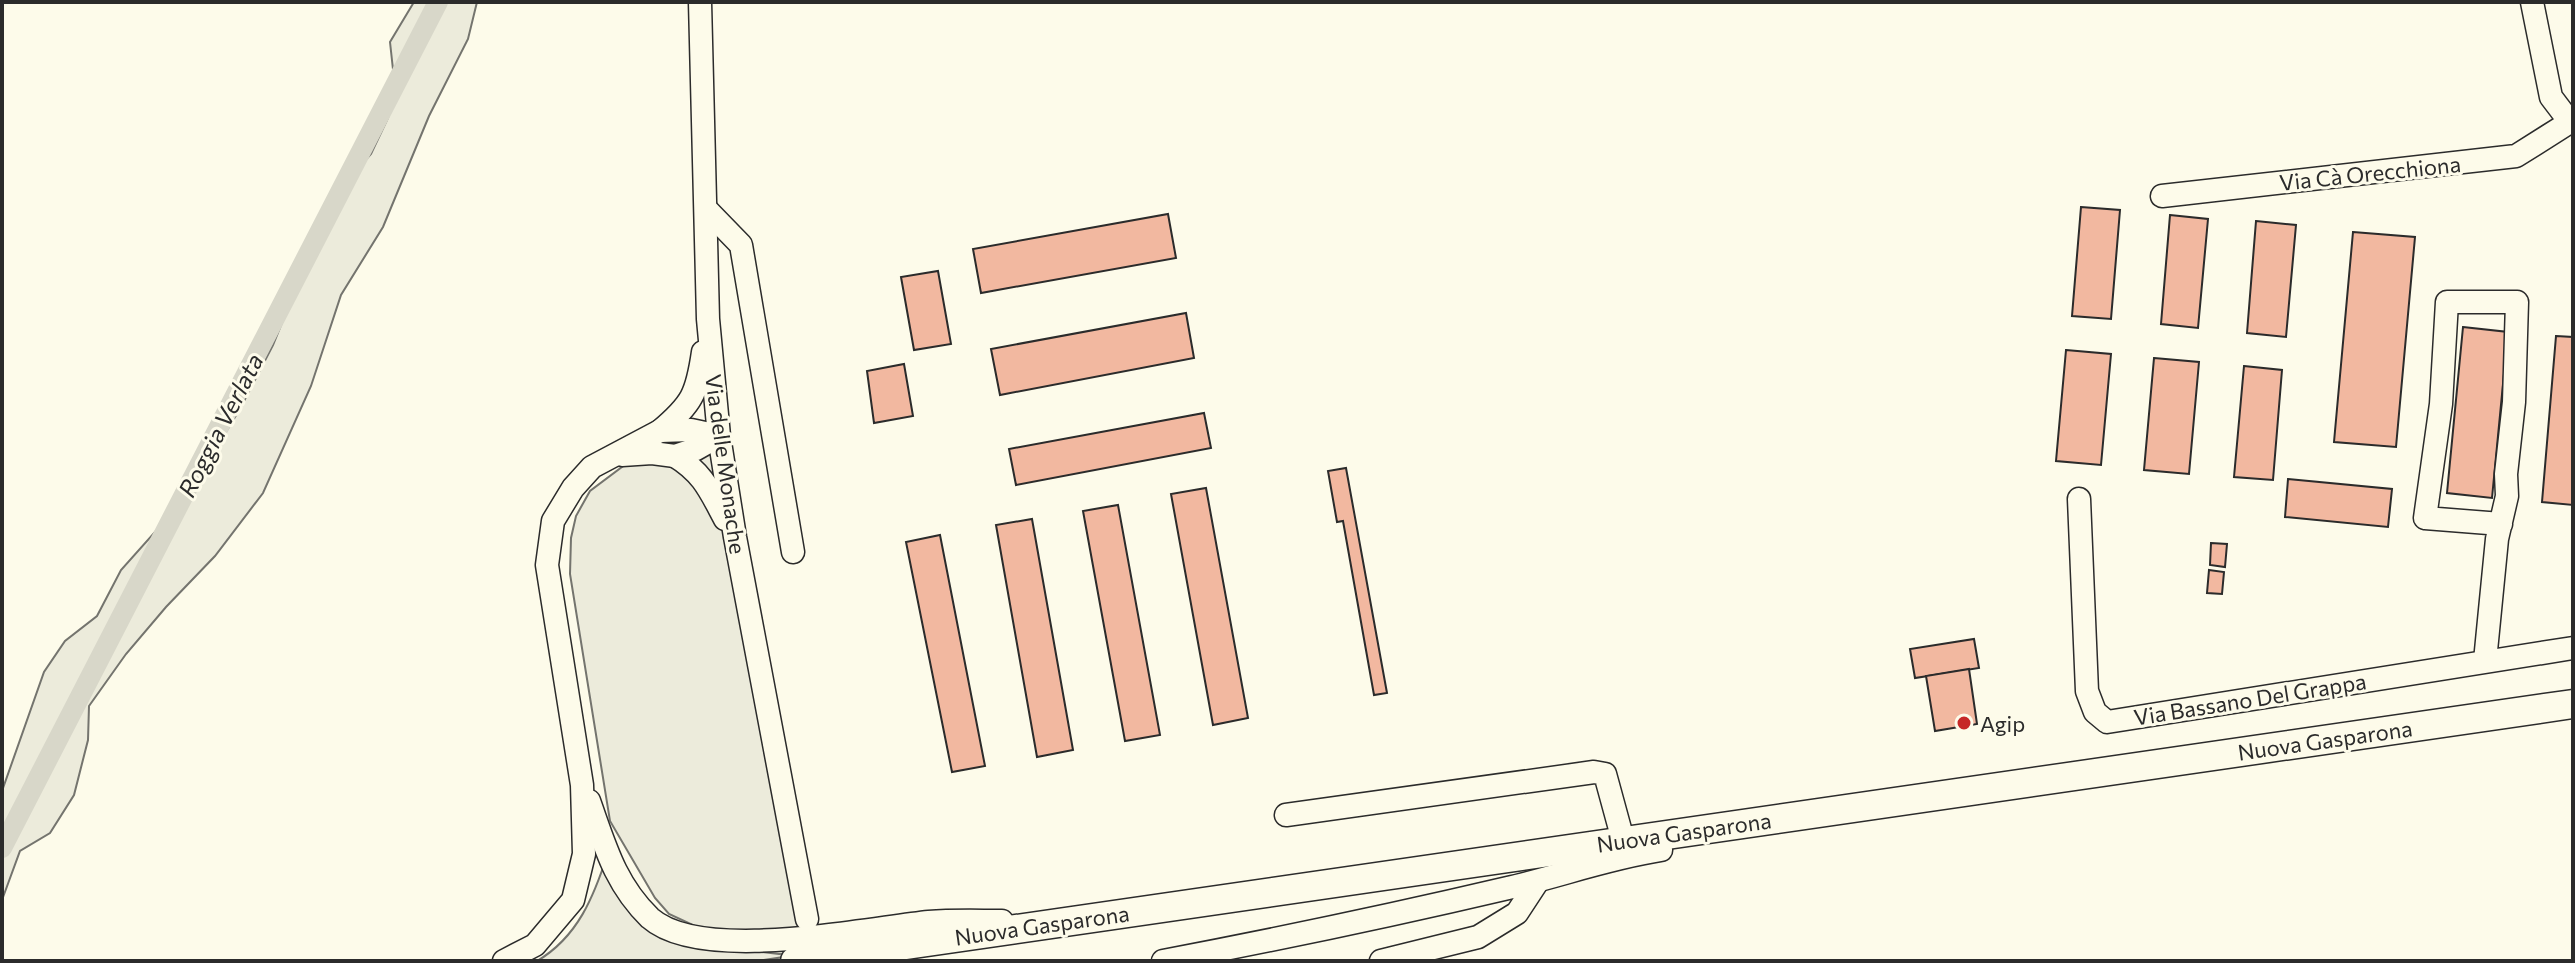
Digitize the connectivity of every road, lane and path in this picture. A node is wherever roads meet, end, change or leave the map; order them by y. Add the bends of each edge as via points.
1 (700, 2) edge
2 (2532, 2) edge
3 (2571, 122) edge
4 (2162, 196) dead end
5 (706, 209) junction
6 (708, 319) junction
7 (660, 431) junction
8 (719, 436) junction
9 (613, 456) junction
10 (675, 456) junction
11 (2079, 499) dead end
12 (2501, 524) junction
13 (735, 537) junction
14 (793, 552) dead end
15 (2573, 648) edge
16 (2573, 658) edge
17 (2485, 661) junction
18 (2573, 704) edge
19 (582, 785) junction
20 (1845, 809) junction
21 (1286, 815) dead end
22 (1623, 840) junction
23 (1538, 881) junction
24 (807, 919) dead end
25 (1079, 920) junction
26 (504, 961) edge
27 (795, 961) edge
28 (1163, 961) edge
29 (1381, 961) edge

1 - 5 street, Via delle Monache
2 - 3 street, Via Cà Orecchiona via 2551,97
3 - 4 street, Via Cà Orecchiona via 2516,156
5 - 6 street, Via delle Monache
5 - 14 street via 741,245
6 - 7 street via 698,384 684,410
6 - 8 street, Via delle Monache
7 - 8 street
7 - 9 street
8 - 10 street
8 - 13 street, Via delle Monache
9 - 10 street
9 - 19 street via 592,467 553,521 547,565
10 - 13 street via 703,478
11 - 17 street, Via Bassano Del Grappa via 2087,691 2095,712 2107,722
12 - 12 street via 2514,402 2517,302 2447,302 2441,404 2425,518
12 - 17 street
13 - 24 street, Via delle Monache
15 - 16 street, Via Bassano Del Grappa
15 - 17 street, Via Bassano Del Grappa
18 - 20 main road, Nuova Gasparona
19 - 25 street via 620,883 652,921 691,940 740,944 932,922
19 - 26 street via 584,854 573,900 535,945
20 - 22 main road, Nuova Gasparona
20 - 23 street via 1759,835 1620,856
21 - 22 street via 1594,772 1605,774
22 - 25 main road, Nuova Gasparona
23 - 28 street via 1320,932
23 - 29 street via 1517,913 1478,937
25 - 27 main road, Nuova Gasparona

